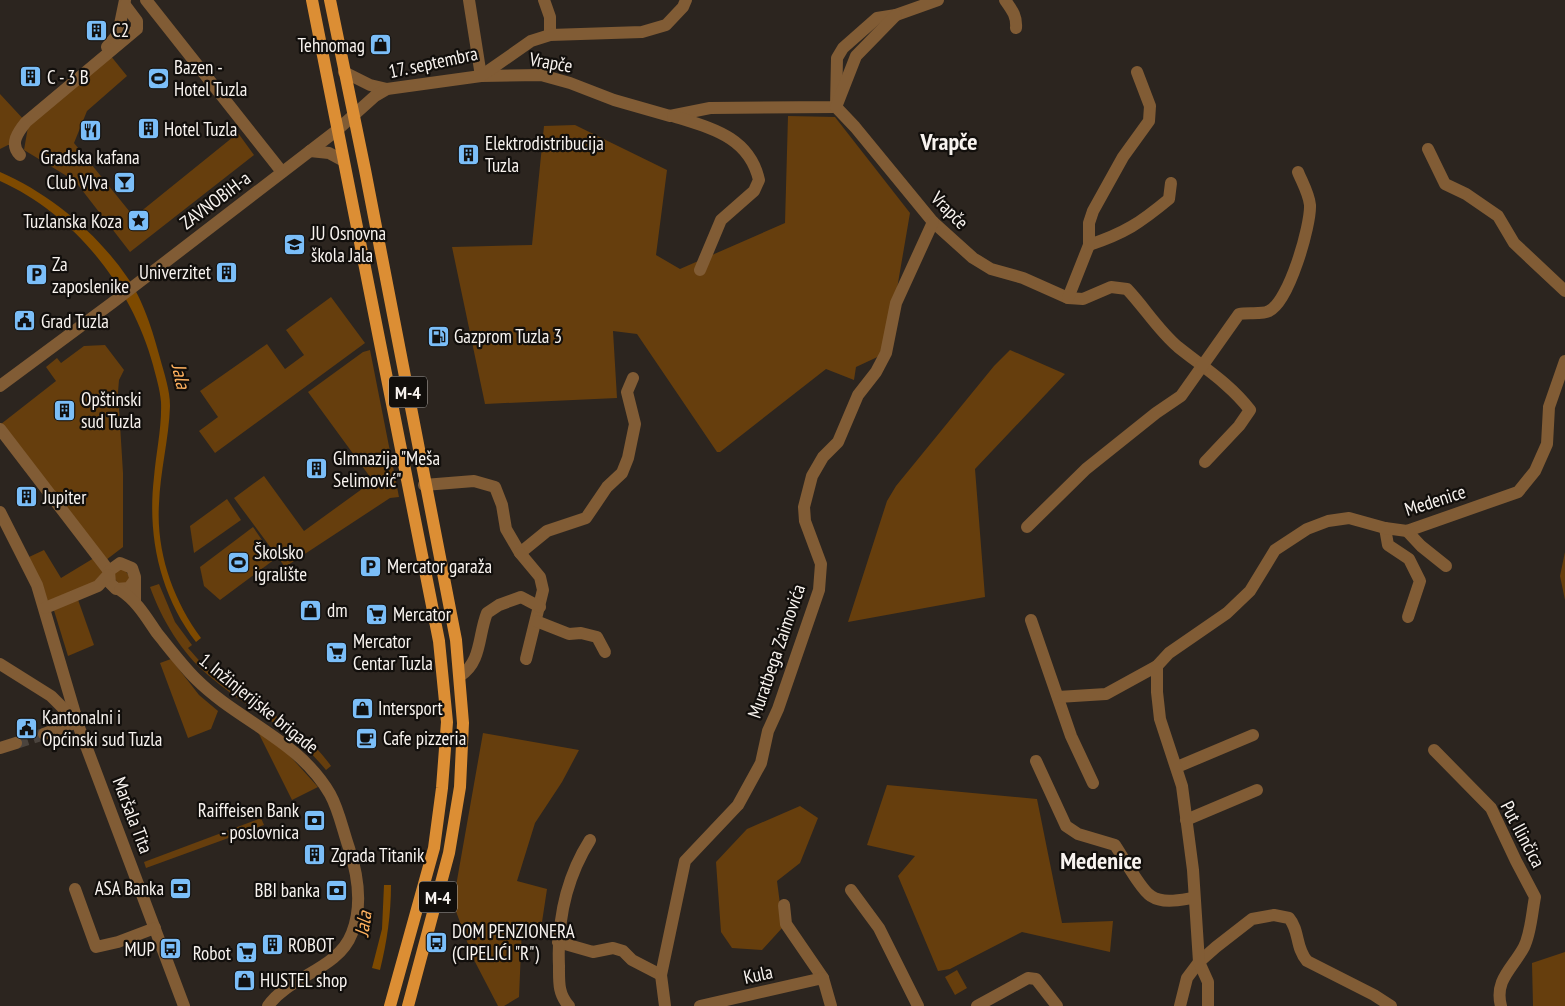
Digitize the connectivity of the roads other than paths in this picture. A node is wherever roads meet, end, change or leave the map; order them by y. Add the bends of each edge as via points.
1 (146, 0) edge
2 (312, 0) edge
3 (330, 0) edge
4 (469, 0) edge
5 (544, 0) edge
6 (686, 0) edge
7 (938, 0) edge
8 (1004, 0) edge
9 (125, 3) edge
10 (915, 4) edge
11 (1016, 28) dead end
12 (550, 35) junction
13 (344, 72) junction
14 (1137, 72) dead end
15 (481, 76) junction
16 (387, 89) junction
17 (836, 107) junction
18 (27, 112) dead end
19 (670, 116) junction
20 (352, 117) junction
21 (336, 131) junction
22 (1428, 149) dead end
23 (310, 151) junction
24 (20, 155) dead end
25 (342, 160) junction
26 (282, 172) junction
27 (1298, 172) dead end
28 (1171, 183) dead end
29 (933, 222) junction
30 (1089, 245) junction
31 (700, 270) dead end
32 (1565, 292) edge
33 (1068, 298) junction
34 (1565, 360) edge
35 (1201, 366) junction
36 (633, 378) dead end
37 (0, 386) edge
38 (0, 429) edge
39 (1205, 462) dead end
40 (424, 485) junction
41 (0, 512) edge
42 (1027, 527) dead end
43 (1385, 528) junction
44 (1407, 531) junction
45 (520, 553) junction
46 (1446, 566) dead end
47 (109, 573) junction
48 (134, 581) junction
49 (98, 586) junction
50 (118, 590) junction
51 (136, 602) junction
52 (540, 607) junction
53 (44, 608) junction
54 (1408, 617) dead end
55 (1030, 620) dead end
56 (536, 621) junction
57 (605, 652) dead end
58 (526, 659) dead end
59 (0, 664) edge
60 (1157, 666) junction
61 (460, 676) junction
62 (1058, 697) junction
63 (77, 722) junction
64 (44, 734) tunnel mouth
65 (1253, 735) dead end
66 (16, 743) tunnel mouth
67 (0, 748) edge
68 (1434, 750) dead end
69 (1036, 761) dead end
70 (1177, 767) junction
71 (1093, 783) dead end
72 (1257, 790) dead end
73 (1186, 820) junction
74 (590, 840) dead end
75 (75, 890) dead end
76 (851, 890) dead end
77 (1193, 898) junction
78 (784, 905) dead end
79 (155, 928) junction
80 (558, 942) junction
81 (1199, 962) junction
82 (661, 975) junction
83 (823, 978) junction
84 (184, 1006) edge
85 (268, 1006) edge
86 (390, 1006) edge
87 (408, 1006) edge
88 (569, 1006) edge
89 (665, 1006) edge
90 (700, 1006) edge
91 (831, 1006) edge
92 (918, 1006) edge
93 (977, 1006) edge
94 (1057, 1006) edge
95 (1180, 1006) edge
96 (1208, 1006) edge
97 (1391, 1006) edge
98 (1501, 1006) edge

1 - 26 street
2 - 21 main road, M-4
3 - 13 main road, M-4
4 - 15 street
5 - 12 street via 550,17
6 - 12 street, 17. septembra via 666,25 642,32
7 - 10 street
8 - 11 street via 1017,19
9 - 18 street via 114,40
9 - 24 street via 137,21 137,29 26,122 14,142
10 - 17 street via 896,15 877,18 843,48 837,58
12 - 15 street, 17. septembra via 531,41
13 - 16 street via 365,83
13 - 20 main road, M-4
14 - 30 street via 1150,106 1149,121 1123,157 1093,211 1089,223
15 - 16 street, 17. septembra
15 - 19 street, Vrapče via 541,75
16 - 20 street, 17. septembra
17 - 19 street, Vrapče via 710,108
17 - 29 street, Vrapče
19 - 31 street, Vrapče via 718,130 735,142 751,160 759,180 754,191 721,220
20 - 21 street, 17. septembra
20 - 40 main road, M-4 via 384,267
21 - 23 street
21 - 25 main road, M-4
22 - 32 street via 1445,184 1498,216 1514,243
23 - 25 street via 329,153
23 - 26 street, ZAVNOBiH-a
25 - 86 main road, M-4 via 439,641 447,722 434,848
26 - 37 street, ZAVNOBiH-a
27 - 35 street via 1310,203 1308,231 1298,253 1292,279 1280,302 1269,312 1239,314
28 - 30 street via 1169,199 1143,220 1123,233
29 - 33 street, Vrapče via 973,258 991,269 1022,278
29 - 82 street, Muratbega Zaimovića via 896,303 886,353 858,395 838,442 812,476 804,507 805,521 821,564 819,590 768,731 761,763 738,805 685,861
30 - 33 street
33 - 35 street via 1083,299 1111,286 1127,289 1151,320
34 - 44 street, Medenice via 1549,406 1547,444 1535,471 1518,492
35 - 39 street via 1234,390 1250,410
35 - 42 street via 1181,396 1086,469
36 - 45 street via 627,392 635,424 622,473 607,487 586,518 547,531
38 - 47 street
40 - 45 street via 474,481 495,487 506,529
40 - 61 main road, M-4 via 456,640
41 - 53 street
43 - 44 street, Medenice
43 - 54 street via 1388,545 1409,559 1420,581
43 - 60 street, Medenice via 1349,518 1328,521 1306,530 1275,550 1250,591 1227,613 1169,653
44 - 46 street
45 - 52 street via 540,577 543,590
47 - 48 street via 116,564 129,565 134,572
47 - 49 street
47 - 50 street via 110,583
48 - 50 street via 129,588
48 - 51 street
49 - 50 street, 1. Inžinjerijske brigade
49 - 53 street
50 - 51 street, 1. Inžinjerijske brigade
51 - 85 street, 1. Inžinjerijske brigade via 176,657 198,680 278,738 308,766 331,795 357,872 358,900 352,933 339,953 282,990
52 - 56 street
52 - 61 street via 521,598 487,613 478,652 469,670
53 - 63 street
55 - 62 street
56 - 57 street via 569,634 597,637
56 - 58 street
59 - 63 street, Maršala Tita via 51,696
60 - 62 street, Medenice via 1106,694
60 - 70 street via 1160,719
61 - 87 main road, M-4 via 463,723 460,787 449,853
62 - 71 street via 1071,736
63 - 64 street
63 - 79 street, Maršala Tita
65 - 70 street
66 - 67 street
68 - 98 street, Put Ilinčica via 1491,808 1535,897 1525,945 1501,979 1498,996
69 - 77 street via 1066,826 1078,834 1115,845 1143,889 1152,897 1168,901
70 - 73 street
72 - 73 street
73 - 77 street via 1193,870
74 - 80 street via 578,860 568,890
75 - 79 street via 96,948
76 - 92 street via 878,928
77 - 81 street
78 - 83 street via 786,924
79 - 84 street, Maršala Tita
80 - 82 street via 593,952 613,948
80 - 88 street via 560,993
81 - 95 street via 1187,978
81 - 96 street via 1208,982
81 - 97 street via 1252,919 1274,915 1289,918 1294,924 1300,952 1307,961
82 - 89 street, Muratbega Zaimovića
83 - 90 street, Kula
83 - 91 street
93 - 94 street via 1028,978 1036,979

